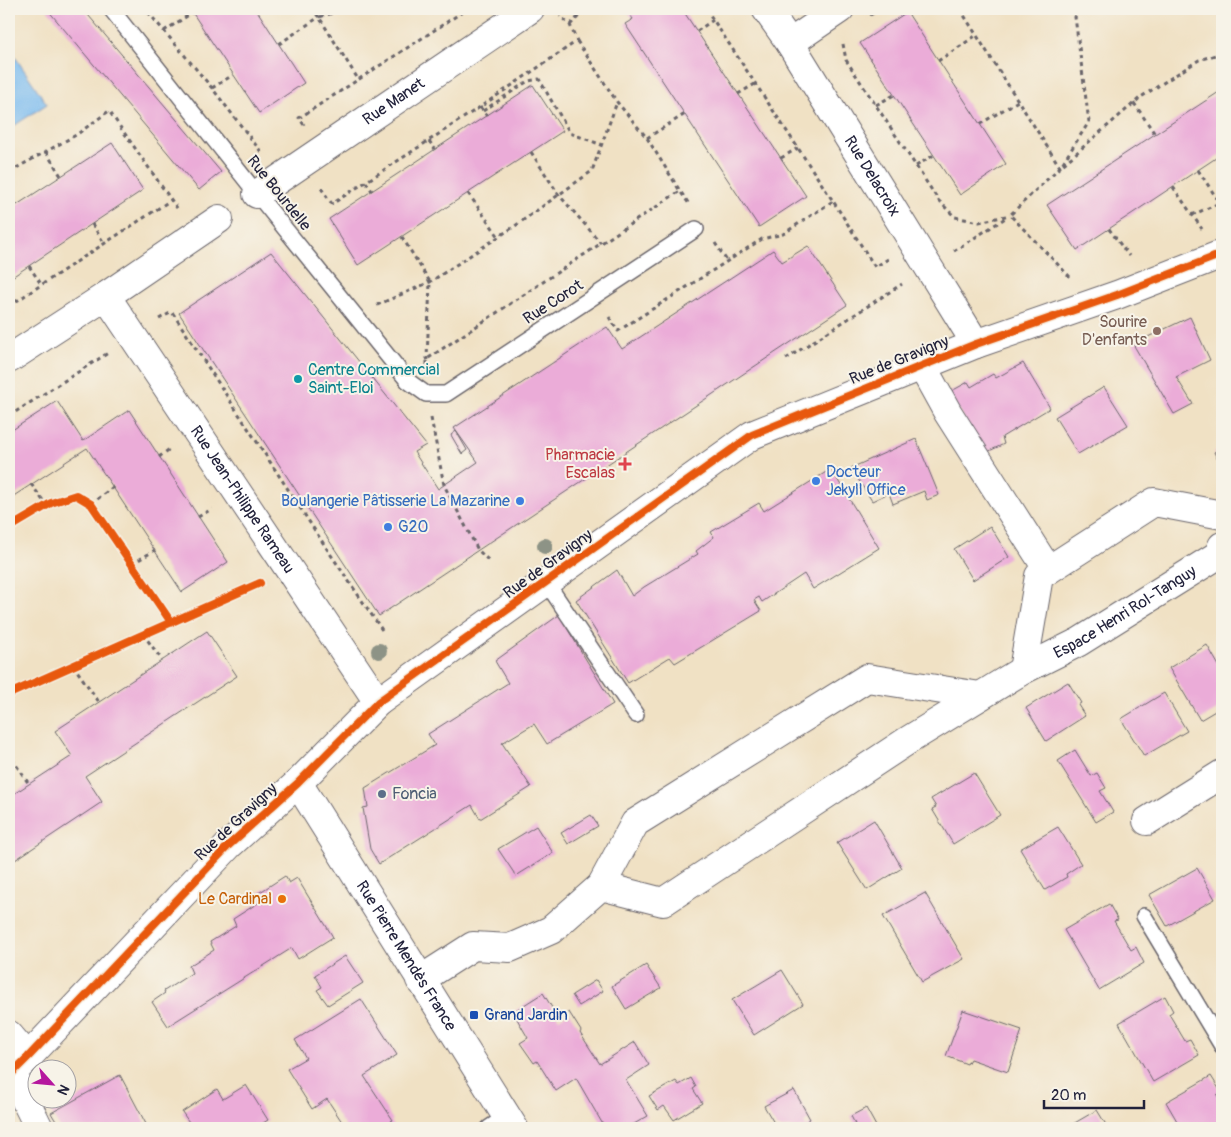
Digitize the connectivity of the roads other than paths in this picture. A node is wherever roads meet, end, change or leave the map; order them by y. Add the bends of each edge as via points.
1 (111, 9) edge
2 (530, 9) edge
3 (766, 9) edge
4 (840, 9) edge
5 (790, 43) junction
6 (257, 194) junction
7 (219, 219) dead end
8 (696, 229) dead end
9 (1222, 254) edge
10 (106, 296) junction
11 (976, 344) junction
12 (9, 359) edge
13 (922, 366) junction
14 (426, 394) joint
15 (1222, 515) edge
16 (1222, 546) edge
17 (1048, 570) junction
18 (546, 582) junction
19 (1023, 670) junction
20 (980, 696) junction
21 (378, 702) junction
22 (636, 715) dead end
23 (1222, 774) edge
24 (298, 783) junction
25 (1148, 821) dead end
26 (601, 886) junction
27 (1144, 916) dead end
28 (420, 980) junction
29 (9, 1034) edge
30 (1222, 1046) edge
31 (16, 1069) edge
32 (503, 1124) edge
33 (39, 1128) edge

1 - 6 lane, Rue Bourdelle
2 - 6 street, Rue Manet
3 - 5 street, Rue Delacroix
4 - 5 street
5 - 11 street, Rue Delacroix
6 - 14 lane, Rue Bourdelle via 408,381
7 - 10 street
8 - 14 lane, Rue Corot via 446,394
9 - 11 street, Rue de Gravigny via 1118,295
10 - 12 street
10 - 21 street, Rue Jean-Philippe Rameau
11 - 13 street, Rue de Gravigny
13 - 17 street via 948,413
13 - 18 street, Rue de Gravigny via 752,435
15 - 17 street, Espace Henri Rol-Tanguy via 1154,502
16 - 19 street, Espace Henri Rol-Tanguy via 1218,555 1079,642
17 - 19 street, Espace Henri Rol-Tanguy via 1039,576
18 - 21 street, Rue de Gravigny
18 - 22 lane
19 - 20 street, Espace Henri Rol-Tanguy
20 - 26 street, Espace Henri Rol-Tanguy via 663,902
20 - 26 street via 867,678 635,823
21 - 24 street, Rue de Gravigny
23 - 25 street
24 - 28 street, Rue Pierre Mendès France
24 - 31 street, Rue de Gravigny via 229,844
26 - 28 street via 551,930 510,948 473,946
27 - 30 lane
28 - 32 street, Rue Pierre Mendès France
29 - 31 street
31 - 33 street

